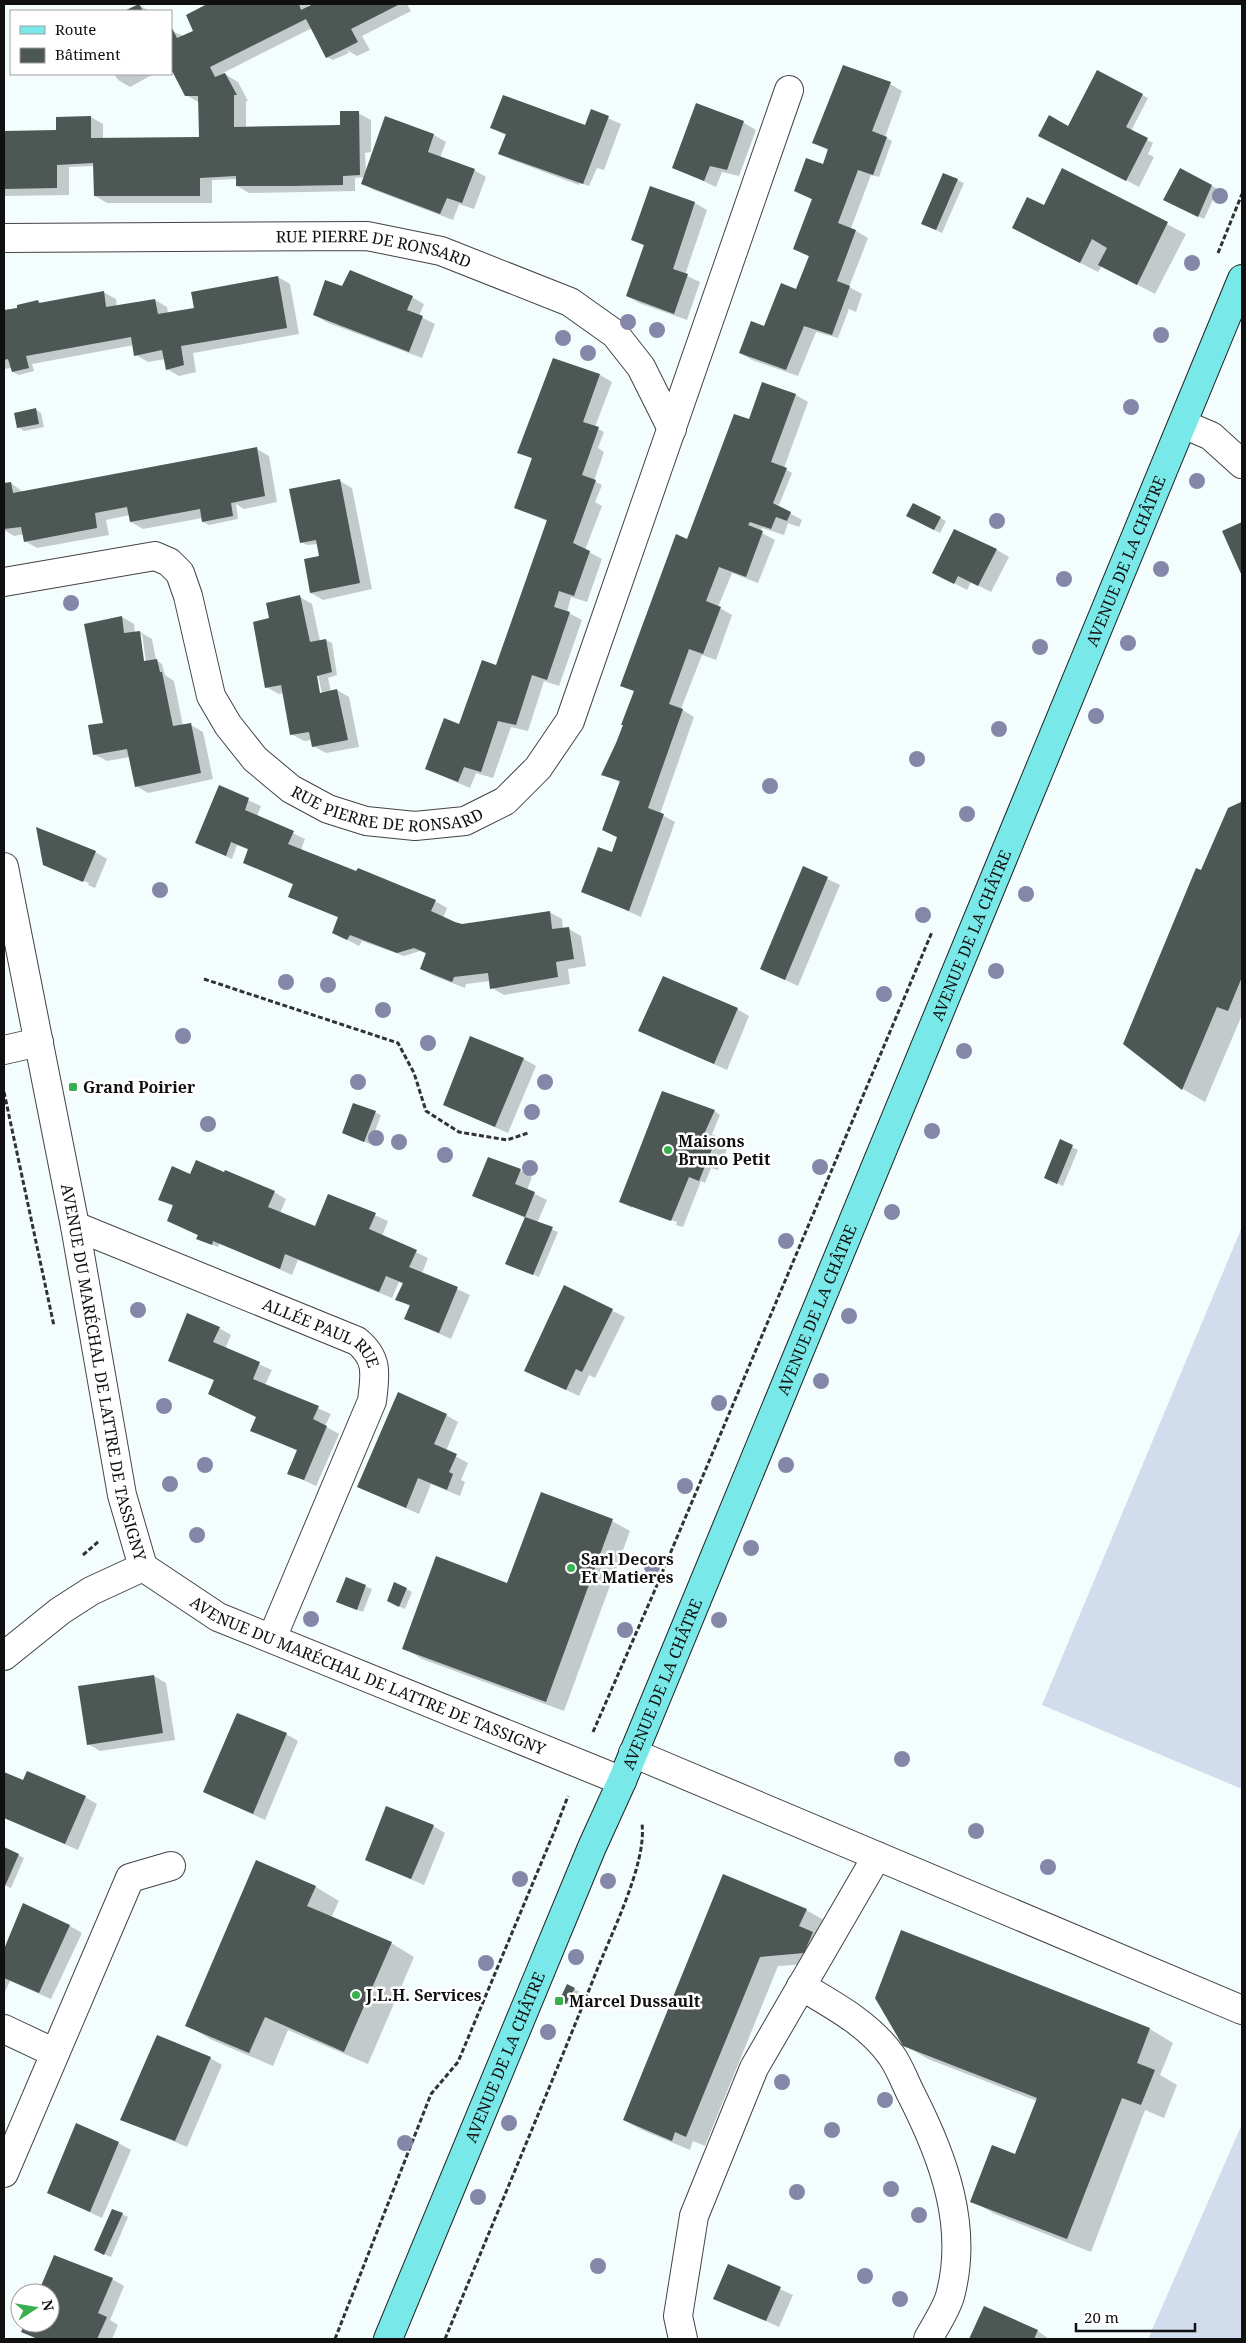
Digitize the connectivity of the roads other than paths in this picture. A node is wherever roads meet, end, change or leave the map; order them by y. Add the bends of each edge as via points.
1 (789, 90) dead end
2 (4, 238) edge
3 (1242, 279) edge
4 (1183, 424) junction
5 (672, 429) junction
6 (1242, 464) edge
7 (4, 582) edge
8 (4, 868) edge
9 (39, 1042) junction
10 (4, 1050) edge
11 (75, 1226) junction
12 (143, 1567) junction
13 (272, 1638) junction
14 (4, 1656) edge
15 (633, 1753) junction
16 (622, 1781) junction
17 (877, 1856) junction
18 (171, 1866) dead end
19 (801, 1986) junction
20 (1242, 2010) edge
21 (4, 2029) edge
22 (55, 2052) junction
23 (4, 2173) edge
24 (388, 2339) edge
25 (683, 2339) edge
26 (928, 2339) edge

1 - 5 street, RUE PIERRE DE RONSARD
2 - 5 street, RUE PIERRE DE RONSARD via 367,236 441,251 570,302 615,334 641,367
3 - 4 main road, AVENUE DE LA CHÂTRE
4 - 6 street via 1211,436
4 - 15 main road, AVENUE DE LA CHÂTRE
5 - 7 street, RUE PIERRE DE RONSARD via 570,721 538,768 505,801 465,821 414,826 366,821 328,809 292,789 255,758 228,725 211,696 188,596 180,573 169,562 155,556
8 - 9 street, AVENUE DU MARÉCHAL DE LATTRE DE TASSIGNY
9 - 10 street
9 - 11 street, AVENUE DU MARÉCHAL DE LATTRE DE TASSIGNY
11 - 12 street, AVENUE DU MARÉCHAL DE LATTRE DE TASSIGNY via 122,1495
11 - 13 street, ALLÉE PAUL RUE via 357,1341 369,1351 375,1375 372,1401
12 - 13 street, AVENUE DU MARÉCHAL DE LATTRE DE TASSIGNY via 218,1617
12 - 14 street via 91,1591 60,1611
13 - 16 street, AVENUE DU MARÉCHAL DE LATTRE DE TASSIGNY
15 - 16 main road, AVENUE DE LA CHÂTRE
15 - 17 street
16 - 24 main road, AVENUE DE LA CHÂTRE
17 - 19 street
17 - 20 street
18 - 22 street via 130,1878
19 - 25 street via 754,2068 694,2216 678,2316
19 - 26 street via 855,2019 891,2055 943,2166 956,2220 957,2259 950,2297
21 - 22 street
22 - 23 street

